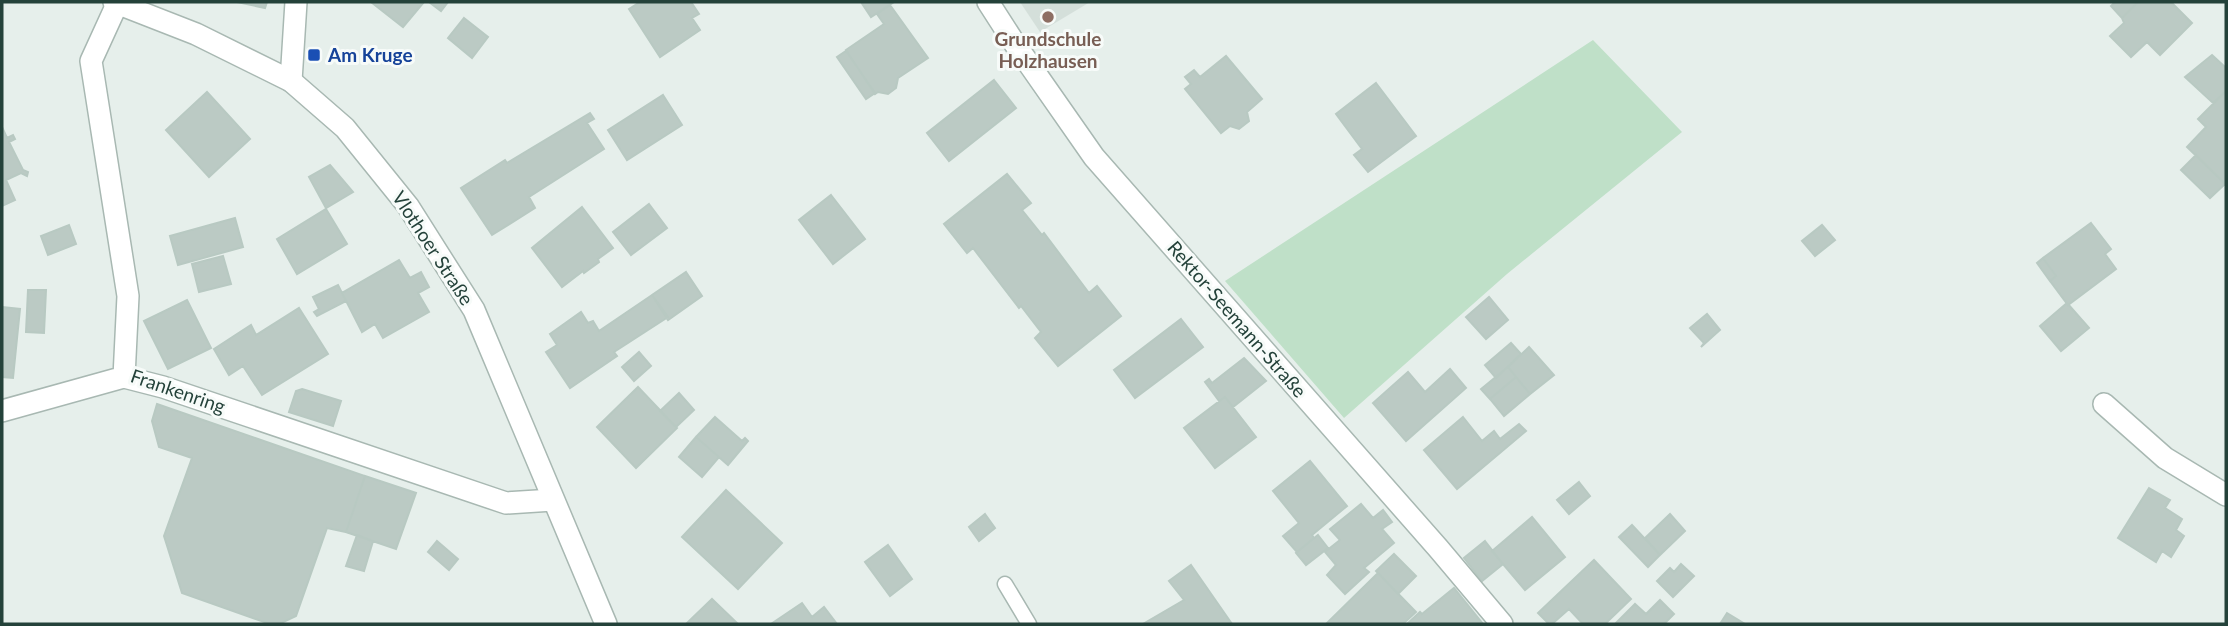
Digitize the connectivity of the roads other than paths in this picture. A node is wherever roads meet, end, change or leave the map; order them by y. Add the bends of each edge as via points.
1 (116, 2) edge
2 (296, 2) edge
3 (988, 2) edge
4 (291, 81) junction
5 (124, 377) junction
6 (2104, 404) dead end
7 (2, 411) edge
8 (2226, 495) edge
9 (552, 499) junction
10 (1005, 584) dead end
11 (606, 624) edge
12 (1029, 624) edge
13 (1502, 624) edge

1 - 4 street, Vlothoer Straße via 196,34
1 - 5 street, Frankenring via 90,61 128,296
2 - 4 street
3 - 13 street, Rektor-Seemann-Straße via 1094,156
4 - 9 street, Vlothoer Straße via 345,128 408,206 467,298
5 - 7 street
5 - 9 street, Frankenring via 506,503
6 - 8 street via 2165,458
9 - 11 street, Vlothoer Straße
10 - 12 lane

